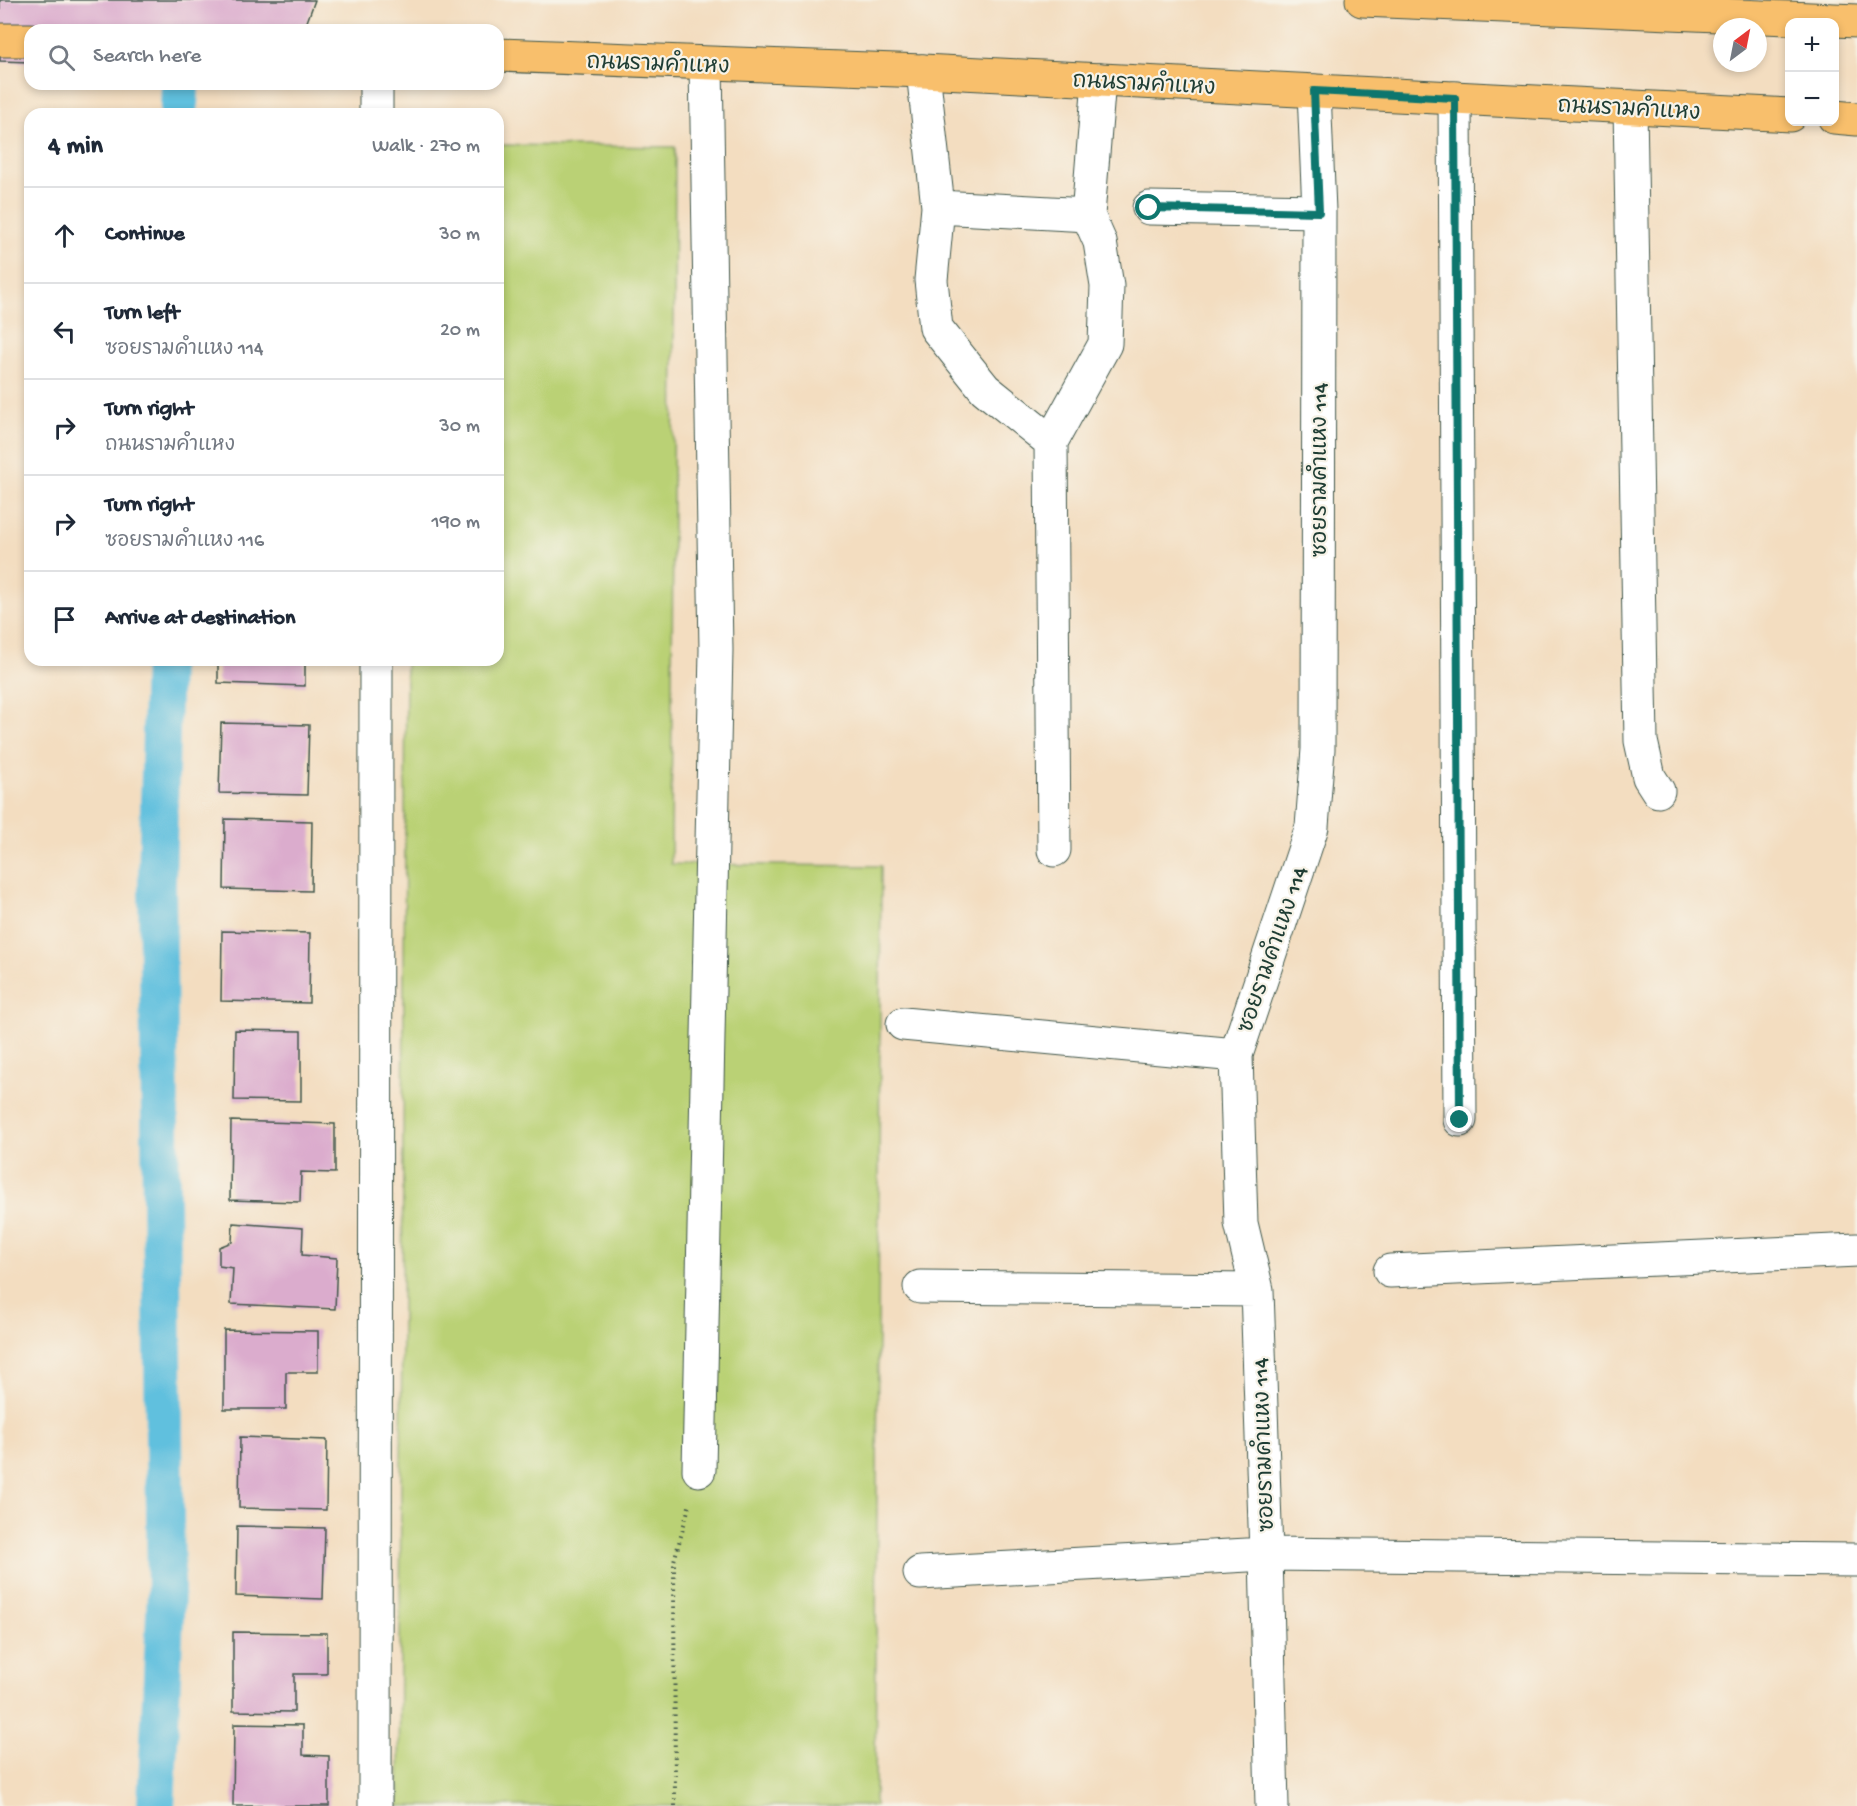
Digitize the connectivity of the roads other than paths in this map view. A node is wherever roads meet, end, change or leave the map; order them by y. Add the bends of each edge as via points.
1 (1362, 0) edge
2 (1561, 4) edge
3 (1857, 21) edge
4 (0, 40) edge
5 (24, 40) edge
6 (504, 55) edge
7 (706, 64) junction
8 (923, 71) junction
9 (1099, 80) junction
10 (376, 90) edge
11 (1314, 91) junction
12 (1455, 98) junction
13 (1630, 107) junction
14 (376, 108) edge
15 (1785, 115) edge
16 (1839, 117) edge
17 (1857, 118) edge
18 (938, 207) junction
19 (1149, 208) dead end
20 (1319, 212) junction
21 (1088, 215) junction
22 (1051, 442) junction
23 (376, 666) edge
24 (1658, 791) dead end
25 (1054, 850) dead end
26 (903, 1024) dead end
27 (1236, 1055) junction
28 (1460, 1120) dead end
29 (1857, 1250) edge
30 (1390, 1270) dead end
31 (920, 1287) dead end
32 (1257, 1290) junction
33 (699, 1470) road end
34 (1266, 1554) junction
35 (1857, 1560) edge
36 (920, 1573) dead end
37 (375, 1806) edge
38 (1272, 1806) edge

1 - 2 main road
2 - 3 main road
4 - 5 main road
6 - 7 main road, ถนนรามคำแหง
7 - 8 main road, ถนนรามคำแหง
7 - 33 street via 716,650
8 - 9 main road, ถนนรามคำแหง
8 - 18 street
9 - 11 main road, ถนนรามคำแหง
9 - 21 street
10 - 14 street
11 - 12 main road, ถนนรามคำแหง
11 - 20 street, ซอยรามคำแหง 114
12 - 13 main road, ถนนรามคำแหง
12 - 28 street
13 - 15 main road, ถนนรามคำแหง
13 - 24 street via 1641,741 1649,777
16 - 17 main road
18 - 21 street
18 - 22 street via 931,280 936,328 985,389
19 - 20 street
20 - 27 street, ซอยรามคำแหง 114 via 1318,749 1312,827
21 - 22 street via 1100,243 1107,286 1105,344
22 - 25 street
23 - 37 street
26 - 27 street
27 - 32 street, ซอยรามคำแหง 114 via 1240,1223
29 - 30 street
31 - 32 street
32 - 34 street, ซอยรามคำแหง 114
34 - 35 street
34 - 36 street
34 - 38 street, ซอยรามคำแหง 114

